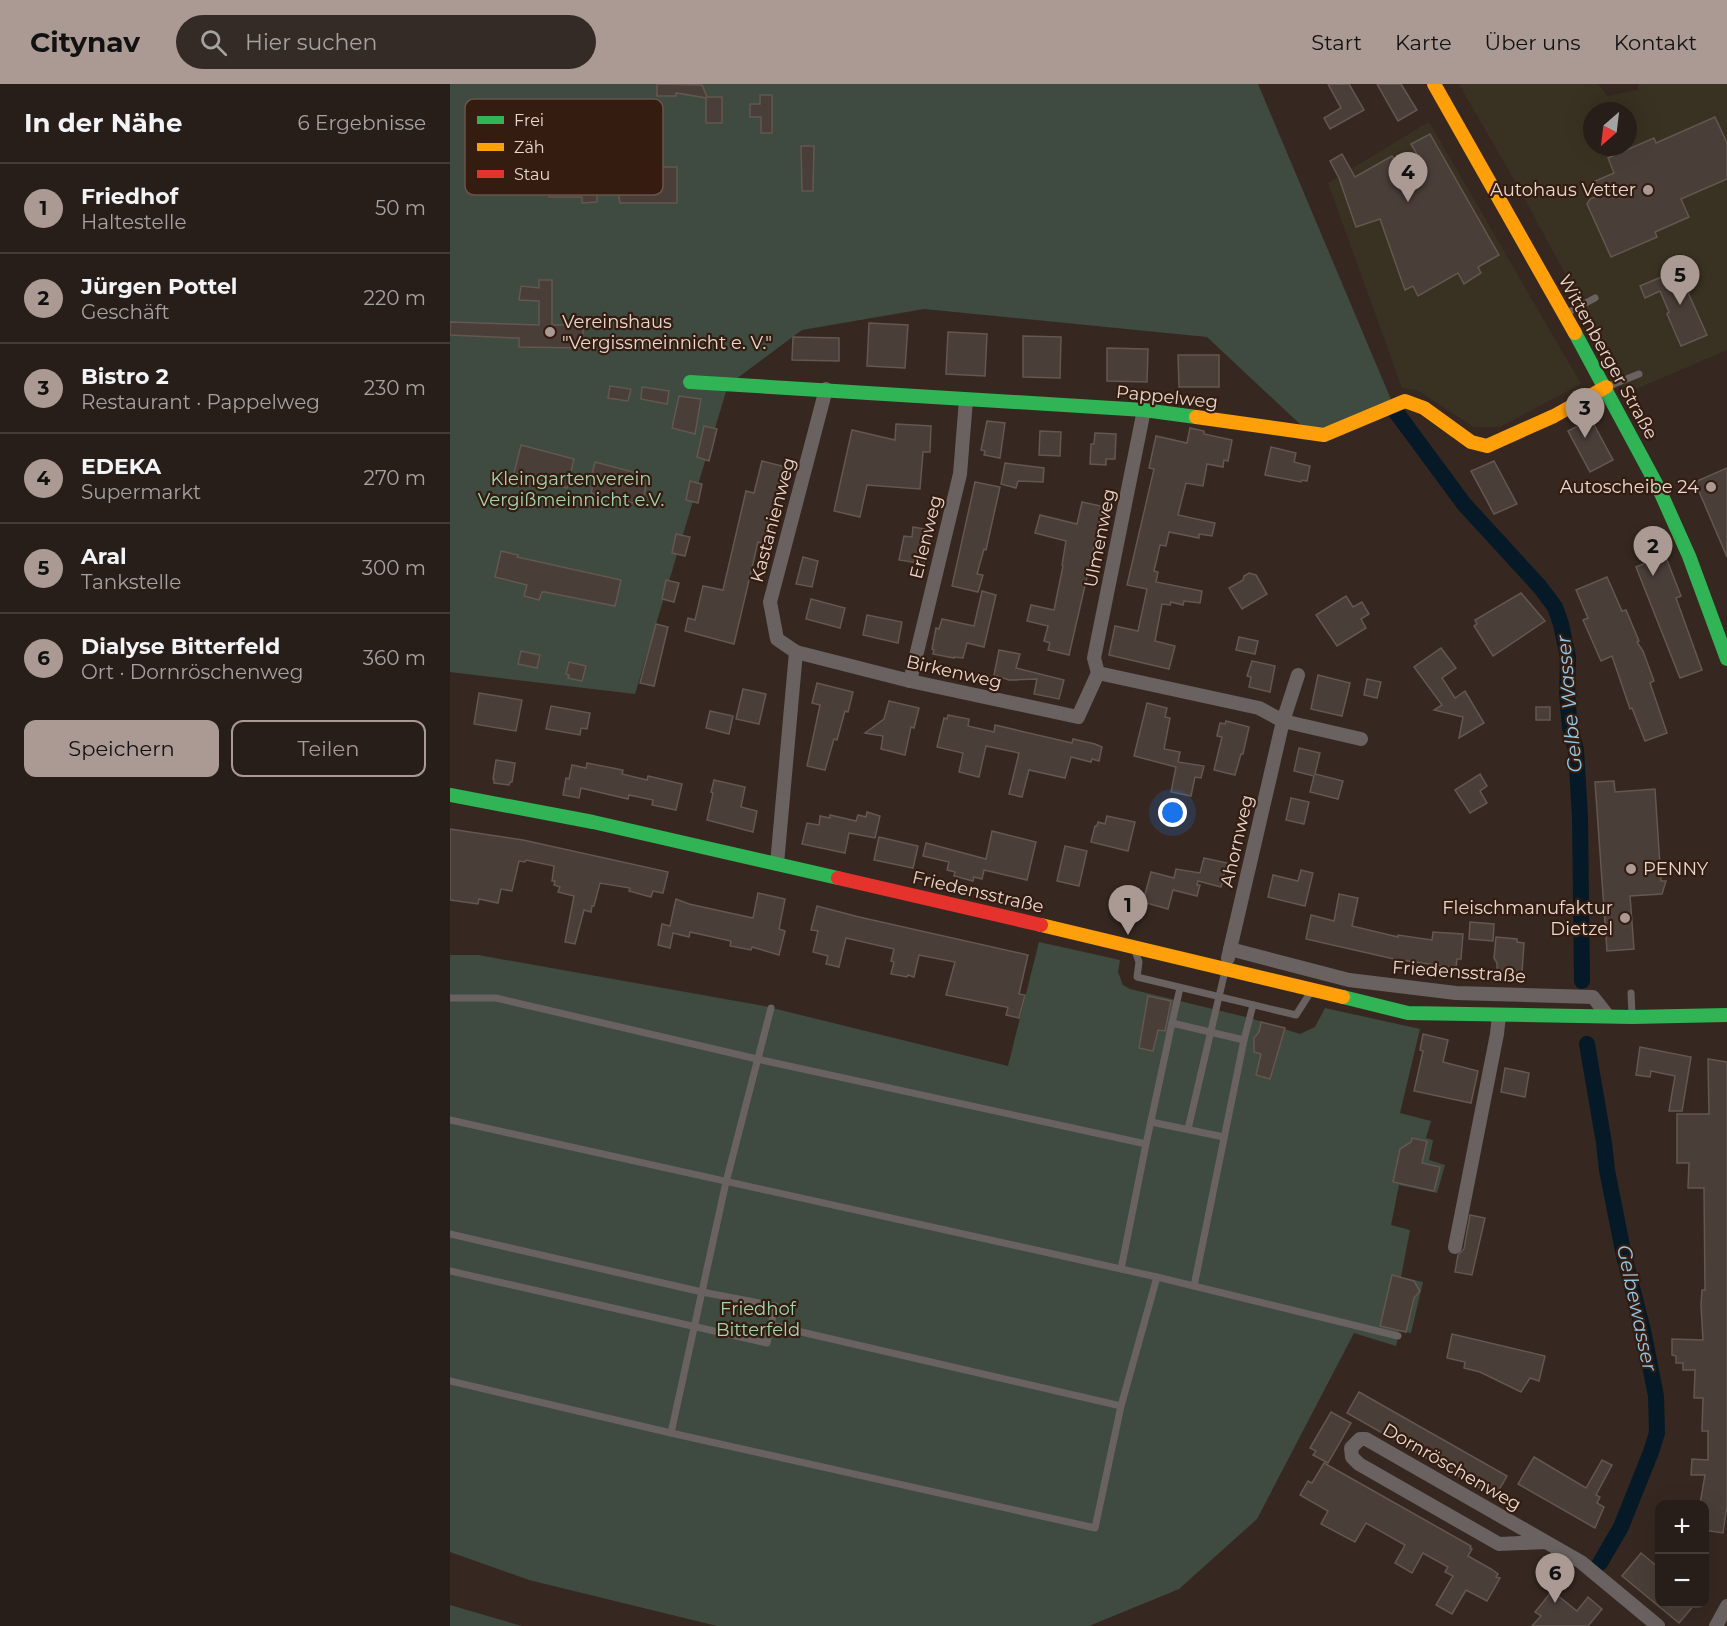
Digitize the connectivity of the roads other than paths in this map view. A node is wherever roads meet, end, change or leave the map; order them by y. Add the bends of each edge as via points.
1 (1434, 84) edge
2 (1595, 298) dead end
3 (1564, 314) junction
4 (1639, 374) dead end
5 (690, 382) dead end
6 (1606, 387) junction
7 (826, 389) junction
8 (966, 400) junction
9 (1144, 410) junction
10 (796, 652) junction
11 (1727, 659) edge
12 (1098, 673) junction
13 (1298, 675) dead end
14 (910, 681) junction
15 (1283, 721) junction
16 (1361, 739) dead end
17 (450, 795) edge
18 (777, 864) junction
19 (1133, 946) junction
20 (1230, 950) junction
21 (1225, 969) junction
22 (1180, 988) junction
23 (1312, 990) junction
24 (1631, 993) dead end
25 (1218, 997) junction
26 (450, 998) edge
27 (1253, 1005) junction
28 (771, 1008) dead end
29 (1499, 1015) junction
30 (1727, 1015) edge
31 (1608, 1016) junction
32 (1632, 1017) junction
33 (1172, 1023) junction
34 (1210, 1032) junction
35 (1244, 1040) junction
36 (757, 1059) junction
37 (450, 1120) edge
38 (1151, 1122) junction
39 (1188, 1129) junction
40 (1224, 1137) junction
41 (1146, 1144) junction
42 (726, 1182) junction
43 (450, 1234) edge
44 (1455, 1247) dead end
45 (1121, 1269) junction
46 (450, 1271) edge
47 (1157, 1277) junction
48 (1194, 1286) junction
49 (702, 1292) junction
50 (771, 1325) junction
51 (695, 1326) junction
52 (1398, 1336) dead end
53 (450, 1381) edge
54 (1121, 1406) junction
55 (671, 1433) junction
56 (1546, 1542) junction
57 (1727, 1606) edge
58 (1658, 1626) edge
59 (1716, 1626) edge

1 - 3 street, Wittenberger Straße
2 - 3 lane
3 - 6 street, Wittenberger Straße
4 - 6 lane
5 - 7 street, Pappelweg via 752,391
6 - 9 street, Pappelweg via 1487,446 1471,442 1424,408 1405,401 1324,435
6 - 11 street, Wittenberger Straße via 1689,556
7 - 8 street, Pappelweg
7 - 10 street, Kastanienweg via 770,602 777,639
8 - 9 street, Pappelweg
8 - 14 street, Erlenweg via 960,474
9 - 12 street, Ulmenweg via 1094,658
10 - 14 street, Birkenweg
10 - 18 street
12 - 14 street, Birkenweg via 1078,717
12 - 15 street via 1258,708
13 - 15 street, Ahornweg
15 - 16 street
15 - 20 street, Ahornweg
17 - 18 street, Friedensstraße via 593,822
18 - 19 street, Friedensstraße
19 - 21 street, Friedensstraße
19 - 22 lane via 1137,977
20 - 21 street, Ahornweg
20 - 31 street, Friedensstraße via 1349,980 1456,993 1593,997
21 - 23 street, Friedensstraße
21 - 25 lane
22 - 25 lane
22 - 33 lane
23 - 27 lane via 1296,1015
23 - 29 street, Friedensstraße via 1408,1013
24 - 32 lane
25 - 27 lane
25 - 34 lane
26 - 36 lane via 496,998
27 - 35 lane
28 - 36 lane
29 - 31 street, Friedensstraße
29 - 44 street
30 - 32 street, Friedensstraße
31 - 32 street, Friedensstraße
33 - 34 lane
33 - 38 lane
34 - 35 lane
34 - 39 lane
35 - 40 lane
36 - 41 lane
36 - 42 lane
37 - 42 lane
38 - 39 lane
38 - 41 lane
39 - 40 lane
40 - 48 lane
41 - 45 lane
42 - 45 lane
42 - 49 lane
43 - 49 lane
45 - 47 lane
46 - 51 lane
47 - 48 lane
47 - 54 lane
48 - 52 lane
49 - 50 lane via 775,1306
49 - 51 lane
50 - 51 lane via 767,1343
50 - 54 lane
51 - 55 lane
53 - 55 lane
54 - 55 lane via 1095,1528
56 - 56 street, Dornröschenweg via 1366,1439 1360,1439 1351,1448 1352,1457 1359,1464 1499,1544
56 - 58 street, Dornröschenweg via 1581,1562
57 - 59 street

